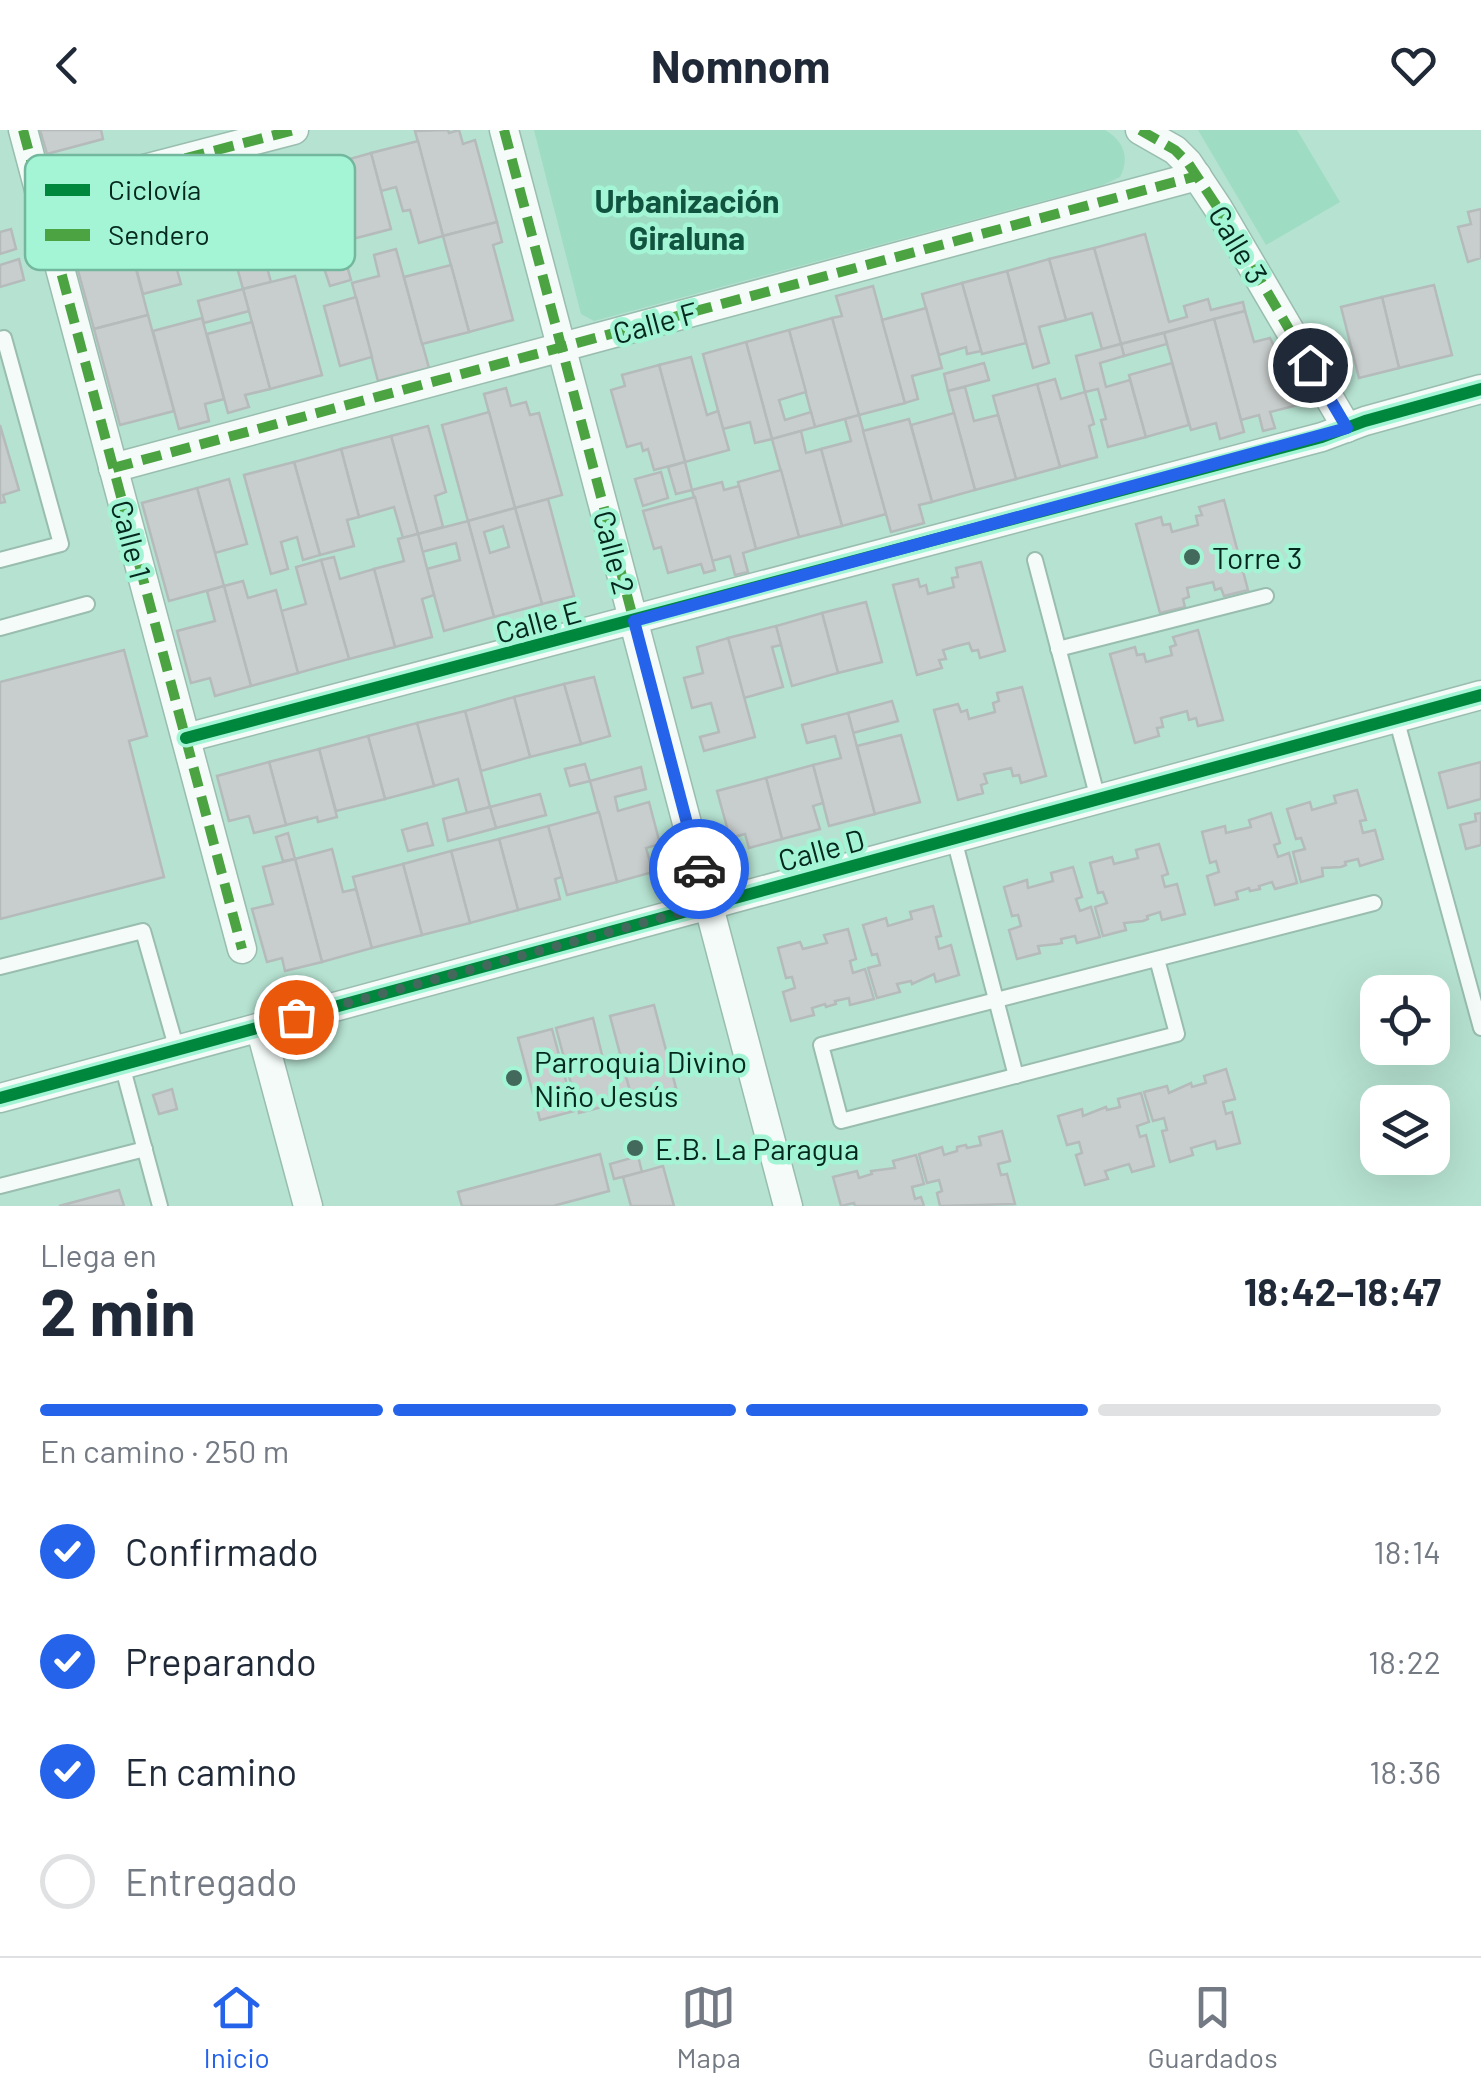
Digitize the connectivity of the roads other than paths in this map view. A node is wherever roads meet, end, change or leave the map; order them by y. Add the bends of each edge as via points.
1 (23, 130) edge
2 (294, 130) edge
3 (504, 130) edge
4 (1140, 130) edge
5 (29, 155) edge
6 (198, 155) edge
7 (1196, 176) junction
8 (60, 270) edge
9 (0, 339) edge
10 (561, 347) junction
11 (1481, 389) edge
12 (1347, 428) junction
13 (113, 468) junction
14 (0, 560) edge
15 (1035, 560) dead end
16 (1266, 596) dead end
17 (87, 604) dead end
18 (634, 621) junction
19 (0, 628) edge
20 (1058, 648) junction
21 (1481, 695) edge
22 (1396, 718) junction
23 (186, 738) junction
24 (1098, 799) junction
25 (954, 838) junction
26 (1374, 903) dead end
27 (709, 905) junction
28 (242, 949) dead end
29 (1157, 959) junction
30 (0, 967) edge
31 (996, 1000) junction
32 (260, 1027) junction
33 (1481, 1028) edge
34 (177, 1050) junction
35 (122, 1065) junction
36 (1016, 1076) junction
37 (0, 1098) edge
38 (144, 1149) junction
39 (0, 1186) edge
40 (160, 1206) edge
41 (308, 1206) edge
42 (788, 1206) edge

1 - 5 street, Calle 1
2 - 6 street
3 - 10 street, Calle 2
4 - 7 street, Calle 3 via 1175,150
7 - 10 street, Calle F
7 - 12 street, Calle 3
8 - 13 street, Calle 1
9 - 14 lane via 61,544
10 - 13 street, Calle F
10 - 18 street, Calle 2
11 - 12 street, Calle E
12 - 18 street, Calle E
13 - 23 street, Calle 1
15 - 20 lane
16 - 20 lane
17 - 19 lane
18 - 23 street, Calle E
18 - 27 street, Calle 2
20 - 24 lane
21 - 22 street, Calle D
22 - 24 street, Calle D
22 - 33 lane
23 - 28 street, Calle 1
24 - 25 street, Calle D
25 - 27 street, Calle D
25 - 31 lane
26 - 29 lane
27 - 32 street, Calle D
27 - 42 street, Calle 2
29 - 31 lane
29 - 36 lane via 1177,1034
30 - 34 lane via 143,931
31 - 36 lane
31 - 36 lane via 821,1045 840,1121
32 - 34 street, Calle D
32 - 41 street
34 - 35 street, Calle D
35 - 37 street, Calle D
35 - 38 lane
38 - 39 lane
38 - 40 lane

